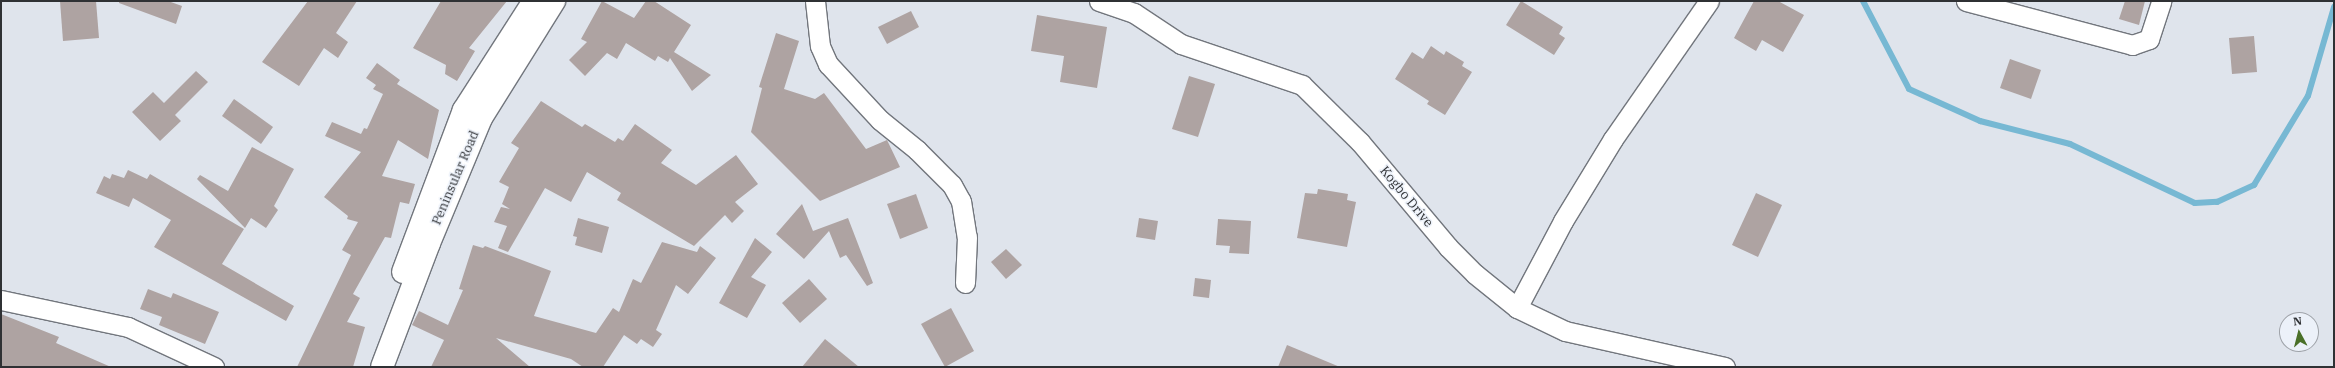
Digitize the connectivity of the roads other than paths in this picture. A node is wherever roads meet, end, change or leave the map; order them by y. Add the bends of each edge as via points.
1 (534, 1) edge
2 (554, 1) edge
3 (815, 1) edge
4 (1099, 1) edge
5 (1709, 1) edge
6 (1966, 1) edge
7 (2161, 1) edge
8 (1135, 7) edge
9 (965, 283) dead end
10 (1, 300) edge
11 (1517, 308) junction
12 (1680, 362) edge
13 (214, 367) edge
14 (368, 367) edge
15 (382, 367) edge
16 (1725, 367) edge

1 - 14 main road, Peninsular Road via 464,110
2 - 15 main road, Peninsular Road via 481,118 429,243
3 - 9 street via 820,46 828,64 880,120 917,150 952,185 961,201 967,237
4 - 8 street, Kogbo Drive
5 - 11 street via 1613,139 1563,221
6 - 7 street via 2132,45 2149,39
8 - 11 street, Kogbo Drive via 1181,44 1302,85 1360,142 1448,247 1474,274
10 - 13 street via 128,327
11 - 12 street, Kogbo Drive via 1565,331
12 - 16 street, Kogbo Drive

